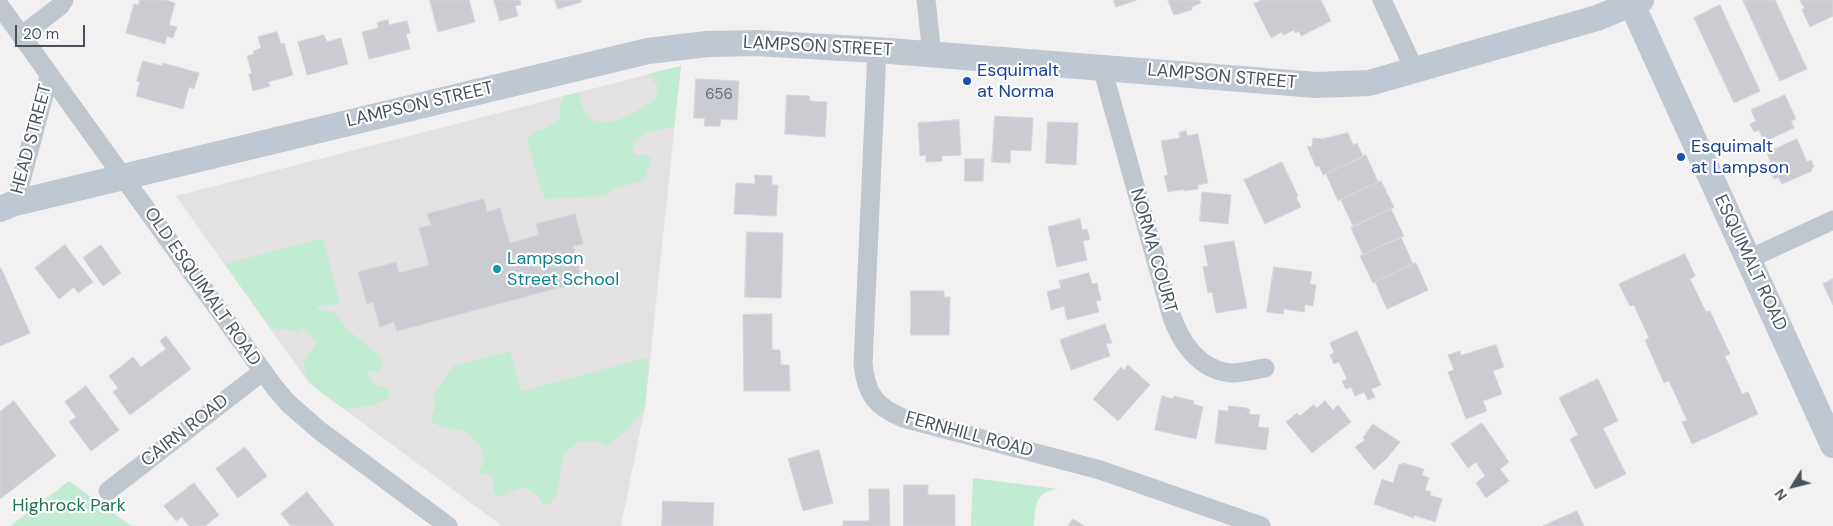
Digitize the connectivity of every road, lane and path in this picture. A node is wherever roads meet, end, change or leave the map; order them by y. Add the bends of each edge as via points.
1 (64, 0) edge
2 (926, 0) edge
3 (1382, 0) edge
4 (1634, 1) edge
5 (0, 6) edge
6 (21, 36) junction
7 (877, 50) junction
8 (932, 54) junction
9 (1102, 68) junction
10 (1415, 71) junction
11 (49, 76) junction
12 (123, 176) junction
13 (8, 206) edge
14 (1833, 220) edge
15 (1748, 259) junction
16 (1265, 368) dead end
17 (262, 372) junction
18 (1833, 445) edge
19 (108, 490) dead end
20 (448, 526) edge
21 (1261, 526) edge

1 - 6 street
2 - 8 street
3 - 10 street
4 - 10 main road, LAMPSON STREET via 1597,18
4 - 15 main road, ESQUIMALT ROAD
5 - 6 street, OLD ESQUIMALT ROAD
6 - 11 street, OLD ESQUIMALT ROAD
7 - 8 main road, LAMPSON STREET
7 - 12 main road, LAMPSON STREET via 757,43 707,44 648,51
7 - 21 street, FERNHILL ROAD via 863,364 864,379 878,404 903,418 1100,470
8 - 9 main road, LAMPSON STREET
9 - 10 main road, LAMPSON STREET via 1316,85 1369,83
9 - 16 street, NORMA COURT via 1171,314 1181,338 1198,359 1219,371
11 - 12 street, OLD ESQUIMALT ROAD
11 - 13 street, HEAD STREET
12 - 13 main road, LAMPSON STREET
12 - 17 street, OLD ESQUIMALT ROAD
14 - 15 street
15 - 18 main road, ESQUIMALT ROAD
17 - 19 street, CAIRN ROAD
17 - 20 street, OLD ESQUIMALT ROAD via 304,418

